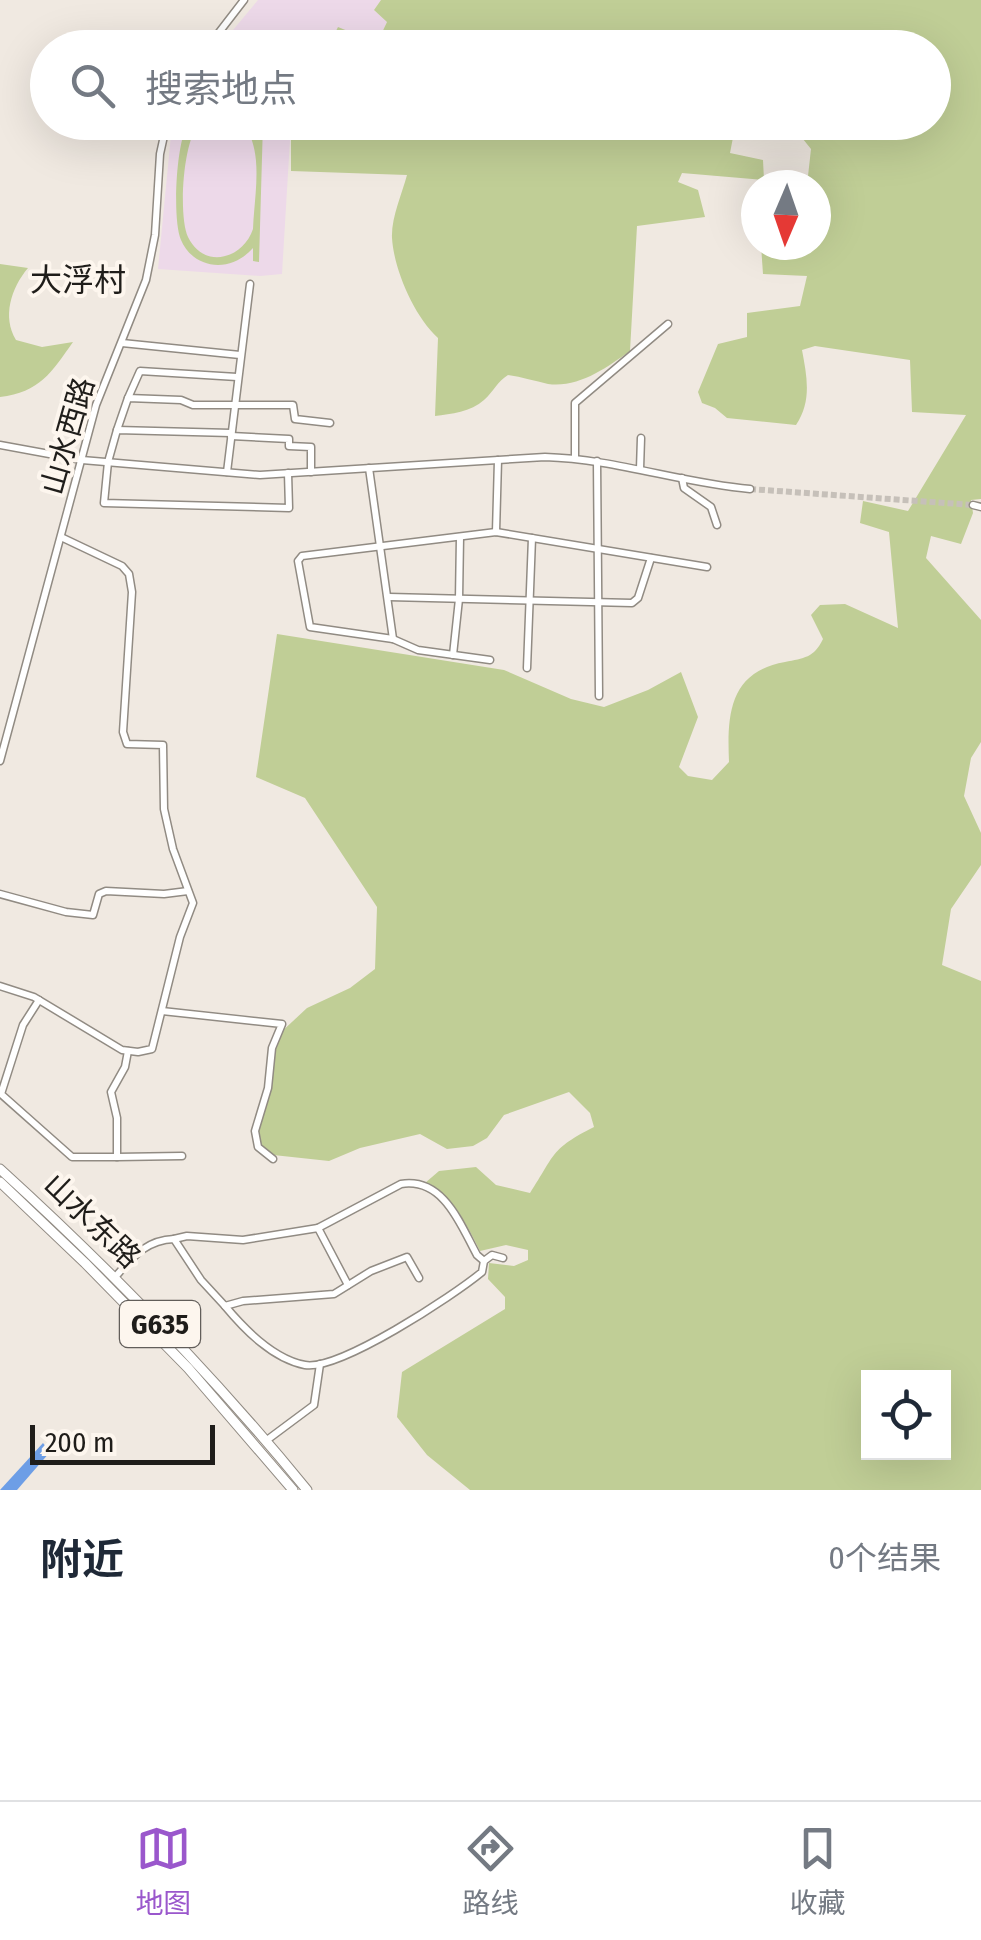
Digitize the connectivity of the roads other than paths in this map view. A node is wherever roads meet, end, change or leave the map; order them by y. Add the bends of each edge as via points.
1 (244, 0) edge
2 (221, 30) edge
3 (163, 140) edge
4 (250, 284) dead end
5 (668, 324) dead end
6 (122, 342) junction
7 (240, 355) junction
8 (238, 377) junction
9 (128, 398) junction
10 (234, 406) junction
11 (330, 424) dead end
12 (117, 430) junction
13 (231, 435) junction
14 (641, 438) dead end
15 (0, 445) edge
16 (574, 458) junction
17 (82, 460) junction
18 (498, 460) junction
19 (597, 461) junction
20 (108, 462) junction
21 (369, 468) junction
22 (640, 469) junction
23 (227, 472) junction
24 (311, 472) junction
25 (288, 473) junction
26 (682, 478) junction
27 (750, 489) tunnel mouth
28 (717, 526) dead end
29 (496, 532) junction
30 (460, 537) junction
31 (62, 538) junction
32 (532, 538) junction
33 (381, 547) junction
34 (598, 550) junction
35 (651, 558) junction
36 (706, 568) dead end
37 (389, 597) junction
38 (459, 599) junction
39 (531, 600) junction
40 (598, 602) junction
41 (393, 639) junction
42 (453, 655) junction
43 (490, 660) dead end
44 (528, 668) dead end
45 (599, 696) dead end
46 (4, 733) edge
47 (0, 761) edge
48 (188, 892) junction
49 (0, 894) edge
50 (0, 986) edge
51 (39, 1000) junction
52 (162, 1011) junction
53 (128, 1051) junction
54 (182, 1156) dead end
55 (117, 1157) junction
56 (273, 1158) dead end
57 (0, 1169) edge
58 (0, 1182) edge
59 (318, 1228) junction
60 (174, 1239) junction
61 (503, 1258) dead end
62 (484, 1261) junction
63 (115, 1277) junction
64 (420, 1278) dead end
65 (348, 1285) junction
66 (225, 1306) junction
67 (320, 1364) junction
68 (267, 1440) junction
69 (293, 1490) edge
70 (307, 1490) edge

1 - 2 street
3 - 6 street, 山水西路 via 151,261
4 - 7 street
5 - 16 street via 574,404
6 - 7 street
6 - 17 street, 山水西路
7 - 8 street
8 - 9 street via 140,371
8 - 10 street
9 - 10 street
9 - 12 street
10 - 11 street via 292,406 295,419
10 - 13 street
12 - 13 street
12 - 20 street
13 - 23 street
13 - 24 street via 311,447
14 - 22 street
15 - 17 street
16 - 18 street
16 - 19 street
17 - 20 street
17 - 31 street, 山水西路
18 - 21 street
18 - 29 street
19 - 22 street
19 - 34 street
20 - 23 street
20 - 25 street via 104,502 289,508
21 - 24 street
21 - 33 street
22 - 26 street
23 - 25 street
24 - 25 street
26 - 27 street
26 - 28 street
29 - 30 street
29 - 32 street
30 - 33 street
30 - 38 street
31 - 46 street, 山水西路
31 - 48 street via 129,574 123,732 127,744 163,745 164,808
32 - 34 street
32 - 39 street
33 - 37 street
33 - 41 street via 298,561 309,626
34 - 35 street
34 - 40 street
35 - 36 street
35 - 40 street via 632,603
37 - 38 street
37 - 41 street
38 - 39 street
38 - 42 street
39 - 40 street
39 - 44 street
40 - 45 street
41 - 42 street
42 - 43 street
46 - 47 street, 山水西路
48 - 49 street via 106,891 94,915
48 - 52 street via 192,904
50 - 51 street
51 - 53 street
51 - 55 street via 22,1025 1,1094 72,1158
52 - 53 street via 152,1049
52 - 56 street via 282,1024 255,1131 258,1147
53 - 55 street via 110,1092
54 - 55 street
57 - 63 highway, 山水东路 / G635
58 - 69 highway, 山水东路 / G635 via 188,1368
59 - 60 street via 243,1240
59 - 62 street via 410,1182 449,1202
59 - 65 street
60 - 63 street via 141,1249
60 - 66 street
61 - 62 street
62 - 67 street via 482,1272 444,1302
63 - 68 highway, 山水东路 / G635
64 - 65 street via 407,1257
65 - 66 street via 311,1298
66 - 67 street via 290,1362
67 - 68 street via 314,1405
68 - 70 highway, 山水东路 / G635

